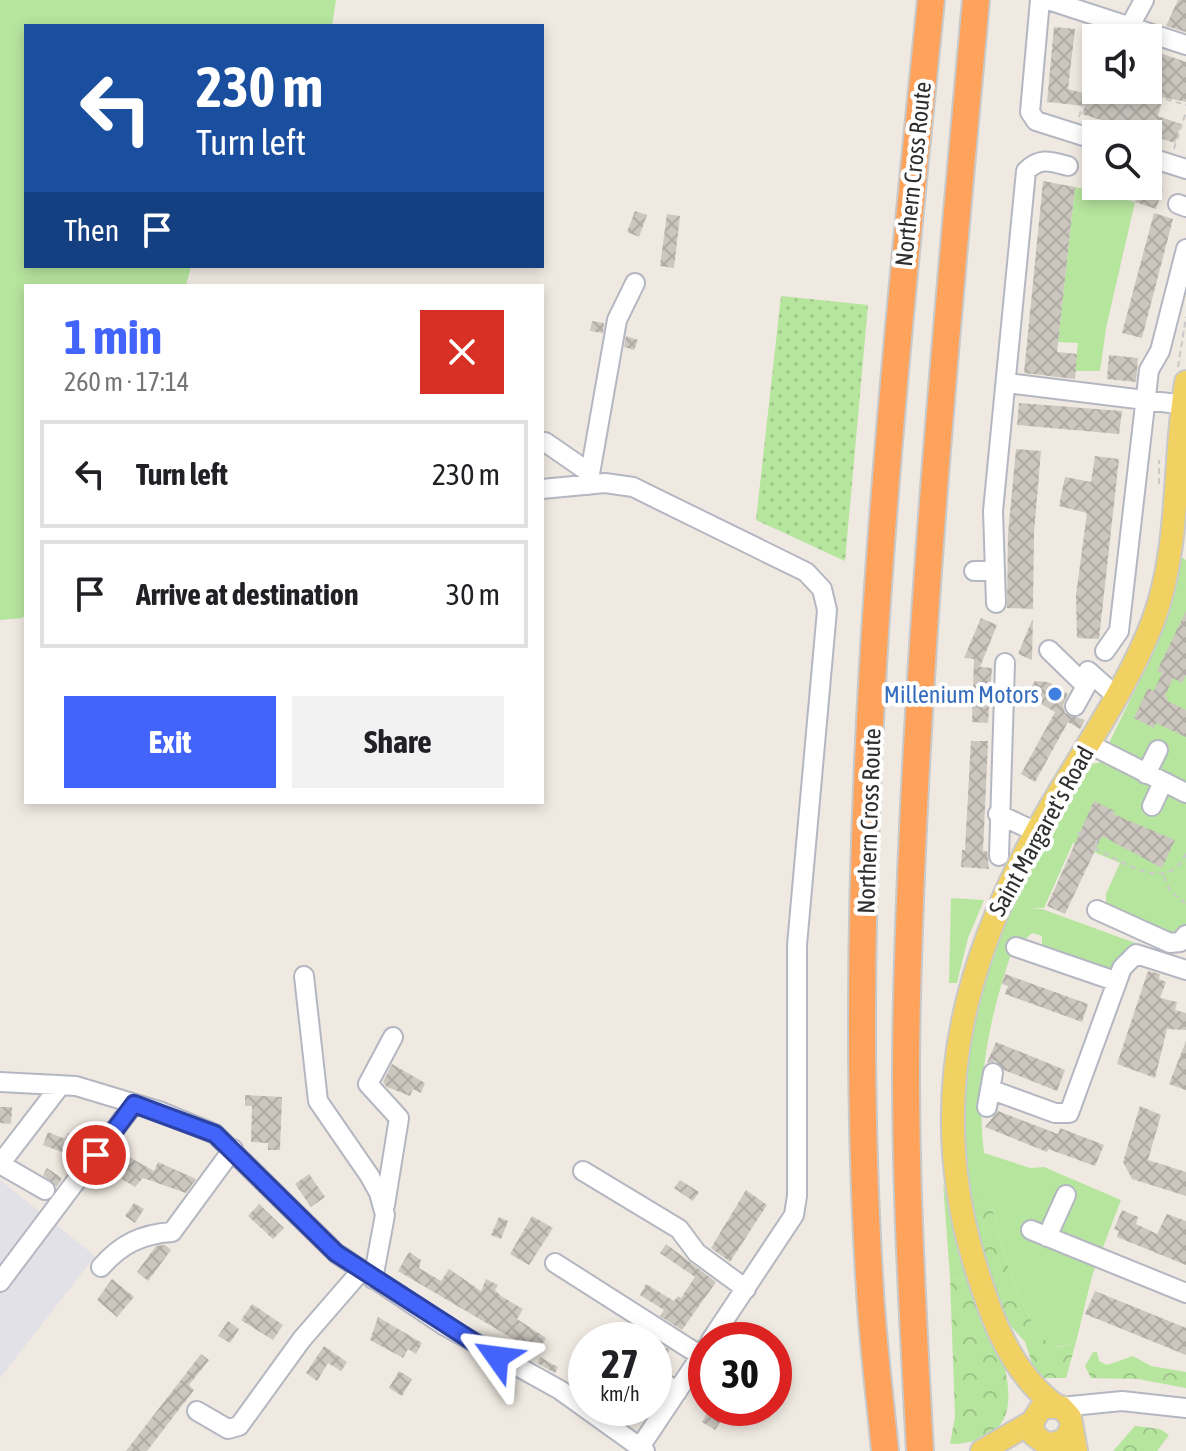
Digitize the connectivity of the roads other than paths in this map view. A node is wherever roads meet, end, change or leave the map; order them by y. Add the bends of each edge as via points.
1 (931, 0) edge
2 (976, 0) edge
3 (1040, 0) edge
4 (1048, 0) edge
5 (1144, 0) edge
6 (1124, 24) edge
7 (1131, 24) edge
8 (1162, 36) edge
9 (1186, 45) edge
10 (1082, 136) edge
11 (1068, 166) dead end
12 (1186, 249) edge
13 (635, 283) dead end
14 (1007, 383) junction
15 (1185, 396) edge
16 (1144, 398) junction
17 (545, 442) dead end
18 (589, 479) junction
19 (544, 489) edge
20 (974, 571) dead end
21 (995, 571) junction
22 (996, 603) dead end
23 (1049, 650) dead end
24 (1105, 651) dead end
25 (1005, 663) dead end
26 (1097, 683) junction
27 (1075, 706) dead end
28 (1089, 744) junction
29 (1158, 750) dead end
30 (1154, 778) junction
31 (1186, 793) edge
32 (1152, 806) dead end
33 (998, 814) junction
34 (1036, 832) junction
35 (999, 856) dead end
36 (1097, 910) dead end
37 (1037, 934) dead end
38 (1186, 935) edge
39 (1186, 970) edge
40 (304, 976) dead end
41 (1115, 981) junction
42 (393, 1037) dead end
43 (0, 1082) edge
44 (60, 1086) junction
45 (991, 1090) dead end
46 (134, 1104) junction
47 (233, 1149) junction
48 (583, 1171) dead end
49 (45, 1190) dead end
50 (1066, 1195) dead end
51 (384, 1211) junction
52 (555, 1263) dead end
53 (101, 1267) dead end
54 (367, 1275) junction
55 (0, 1282) edge
56 (746, 1289) junction
57 (1186, 1293) edge
58 (724, 1322) edge
59 (688, 1338) edge
60 (688, 1375) edge
61 (1023, 1376) junction
62 (672, 1389) edge
63 (677, 1392) junction
64 (1186, 1408) edge
65 (197, 1411) dead end
66 (1032, 1419) junction
67 (1067, 1423) edge
68 (1052, 1446) edge
69 (643, 1449) edge
70 (885, 1451) edge
71 (920, 1451) edge
72 (982, 1451) edge
73 (995, 1451) edge

1 - 70 highway, Northern Cross Route via 897,335 871,736 866,1158 870,1291
2 - 71 highway, Northern Cross Route via 915,759 906,1003
3 - 10 street via 1030,112 1036,121
4 - 6 street
5 - 7 street
8 - 9 street
11 - 14 street via 1046,160 1026,171
12 - 16 street
13 - 18 street via 617,320
14 - 16 street
14 - 21 street via 993,511
15 - 16 street
15 - 26 main road, Saint Margaret's Road via 1163,586 1153,621
16 - 24 street via 1119,631
17 - 18 street
18 - 19 street
18 - 56 street via 633,487 806,572 822,589 827,610 797,945 796,1206
20 - 21 street
21 - 22 street
23 - 26 street
25 - 33 street
26 - 27 street
26 - 28 main road, Saint Margaret's Road
28 - 30 street
28 - 34 main road, Saint Margaret's Road
29 - 30 street
30 - 31 street
30 - 32 street
33 - 34 street
33 - 35 street
34 - 61 main road, Saint Margaret's Road via 971,976 952,1084 956,1177 967,1235 985,1296
36 - 38 street via 1170,943
37 - 41 street via 1023,950
39 - 41 street via 1136,954
40 - 51 street via 318,1101 369,1175
41 - 45 street via 1089,1042 1069,1113
42 - 51 street via 368,1084 399,1118
43 - 44 street
44 - 46 street
44 - 49 street via 0,1164
46 - 47 street via 215,1134
46 - 55 street
47 - 53 street via 172,1232 151,1233 118,1248
47 - 54 street via 283,1204
48 - 56 street via 679,1229 697,1253
50 - 57 street via 1039,1234
51 - 54 street via 382,1243
52 - 59 street
54 - 65 street via 302,1339 239,1426 228,1429
54 - 69 street via 458,1334 560,1390
56 - 58 street
60 - 63 street
61 - 66 main road, Saint Margaret's Road
61 - 67 main road, Saint Margaret's Road
62 - 63 street
63 - 69 street
64 - 67 street via 1122,1401 1094,1405
66 - 67 main road via 1042,1407
66 - 68 main road via 1034,1435
66 - 72 main road
67 - 68 main road via 1065,1440
68 - 73 main road

